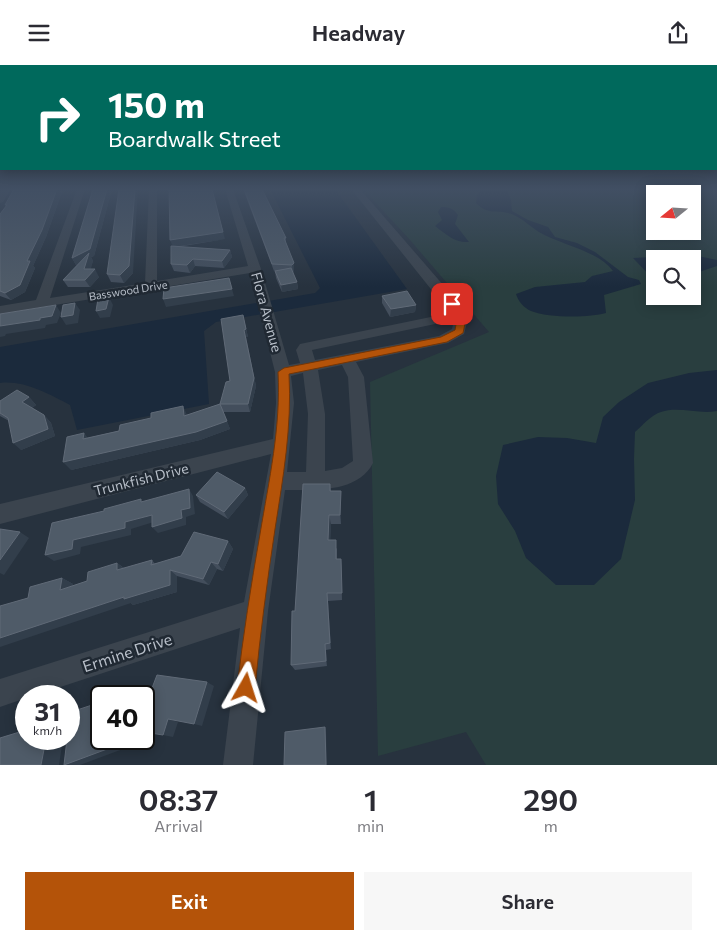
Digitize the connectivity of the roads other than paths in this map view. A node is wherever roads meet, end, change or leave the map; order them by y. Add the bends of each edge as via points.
1 (70, 222) edge
2 (152, 222) edge
3 (240, 222) edge
4 (383, 222) edge
5 (255, 269) junction
6 (151, 286) junction
7 (42, 303) junction
8 (0, 310) edge
9 (459, 315) junction
10 (347, 359) junction
11 (310, 367) junction
12 (284, 372) junction
13 (282, 444) junction
14 (315, 480) junction
15 (276, 481) junction
16 (0, 514) edge
17 (254, 611) junction
18 (0, 693) edge
19 (238, 765) edge

1 - 7 street
2 - 6 street
3 - 5 street, Flora Avenue
4 - 9 street
5 - 6 street, Basswood Drive
5 - 12 street, Flora Avenue
6 - 7 street, Basswood Drive
7 - 8 street, Basswood Drive
9 - 10 street via 459,331 443,340
9 - 11 street via 305,347
10 - 11 street
10 - 14 street via 356,377 363,463 359,471 348,476
11 - 12 street
11 - 14 street via 317,403
12 - 13 street, Flora Avenue
13 - 15 street, Flora Avenue
13 - 16 street, Trunkfish Drive
14 - 15 street
15 - 17 street, Flora Avenue
17 - 18 street, Ermine Drive
17 - 19 street, Flora Avenue

